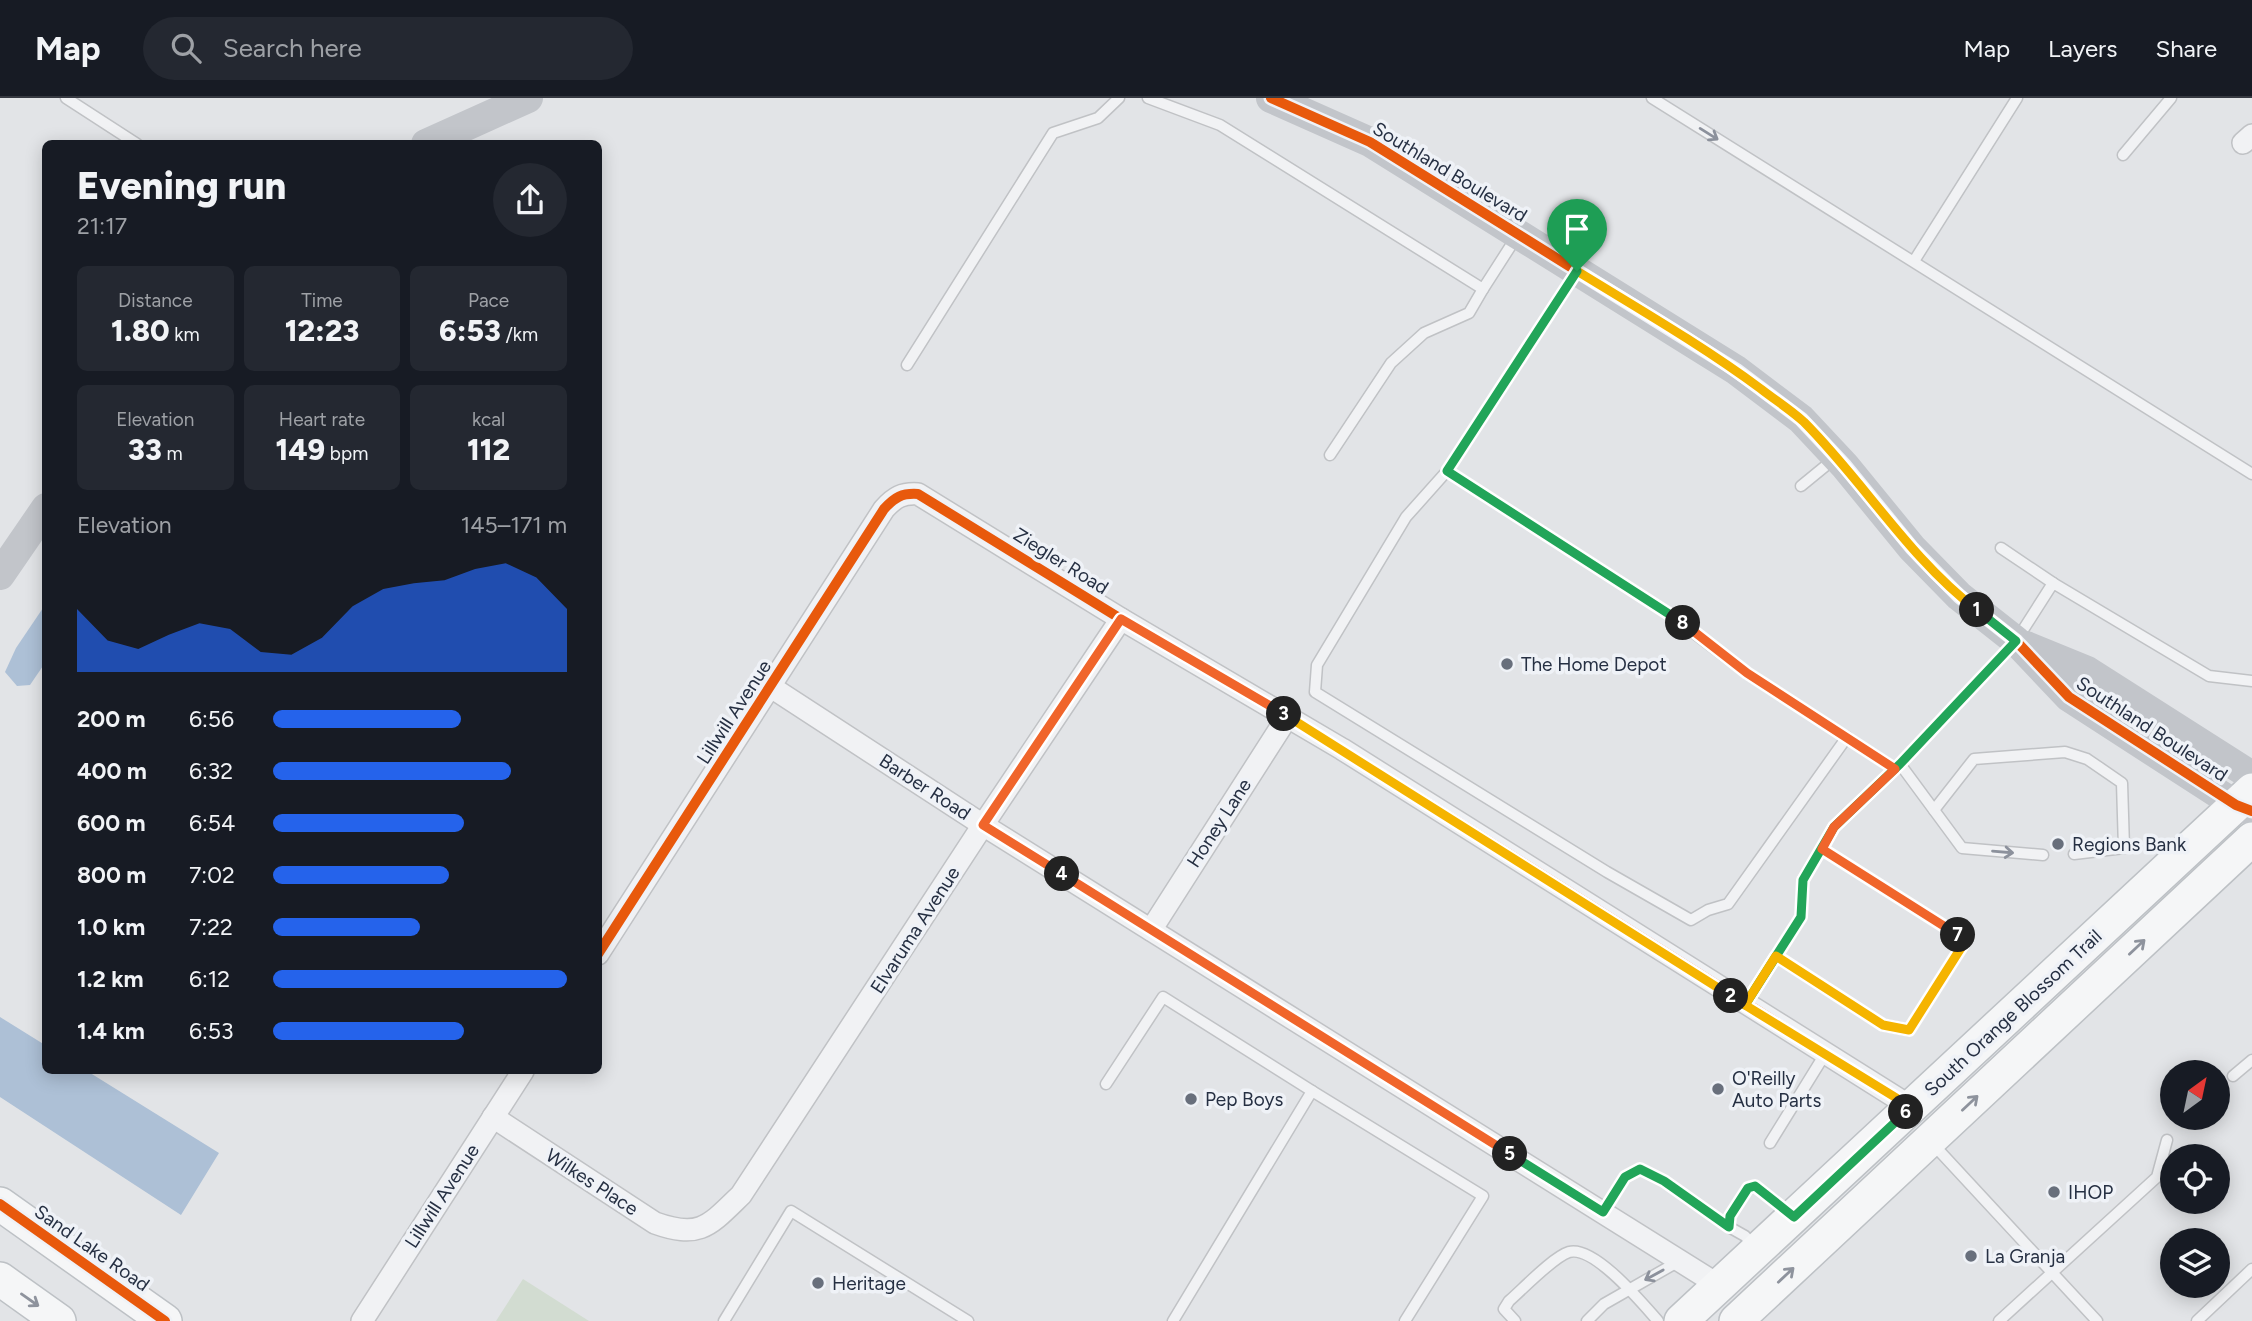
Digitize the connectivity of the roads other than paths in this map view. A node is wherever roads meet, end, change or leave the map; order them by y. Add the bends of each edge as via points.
1 (66, 98) edge
2 (528, 98) edge
3 (1119, 98) edge
4 (1148, 98) edge
5 (1271, 98) edge
6 (1651, 98) edge
7 (2017, 98) edge
8 (2171, 98) edge
9 (131, 140) edge
10 (435, 140) edge
11 (2123, 155) dead end
12 (1519, 234) junction
13 (1914, 261) junction
14 (1577, 271) junction
15 (1483, 289) junction
16 (907, 365) dead end
17 (1330, 455) dead end
18 (1836, 457) junction
19 (1447, 471) junction
20 (2252, 474) edge
21 (1801, 486) dead end
22 (904, 493) joint
23 (42, 514) edge
24 (2001, 548) dead end
25 (0, 575) edge
26 (2053, 583) junction
27 (1121, 619) junction
28 (2016, 641) junction
29 (2252, 681) edge
30 (771, 687) junction
31 (1288, 716) junction
32 (1847, 737) junction
33 (1897, 766) junction
34 (2252, 776) edge
35 (2247, 802) edge
36 (1934, 810) junction
37 (983, 825) junction
38 (2252, 839) edge
39 (1822, 849) junction
40 (2074, 854) dead end
41 (2043, 855) dead end
42 (1151, 930) junction
43 (602, 948) edge
44 (1776, 956) junction
45 (1745, 1005) junction
46 (1825, 1054) junction
47 (2252, 1060) edge
48 (521, 1074) edge
49 (2233, 1076) dead end
50 (1106, 1084) dead end
51 (1312, 1091) junction
52 (1911, 1107) junction
53 (493, 1117) junction
54 (2167, 1140) dead end
55 (1930, 1141) junction
56 (1770, 1143) dead end
57 (0, 1204) edge
58 (1603, 1212) junction
59 (1794, 1217) junction
60 (1729, 1227) junction
61 (698, 1230) joint
62 (1758, 1251) junction
63 (1681, 1260) junction
64 (2252, 1269) edge
65 (2053, 1272) junction
66 (0, 1279) edge
67 (1720, 1286) junction
68 (1627, 1289) junction
69 (1741, 1319) edge
70 (59, 1321) edge
71 (165, 1321) edge
72 (362, 1321) edge
73 (724, 1321) edge
74 (968, 1321) edge
75 (1173, 1321) edge
76 (1405, 1321) edge
77 (1515, 1321) edge
78 (1587, 1321) edge
79 (1658, 1321) edge
80 (1681, 1321) edge
81 (1999, 1321) edge
82 (2097, 1321) edge
83 (2197, 1321) edge

1 - 9 lane
2 - 10 street
3 - 16 lane via 1098,118 1053,134
4 - 15 lane via 1220,125
5 - 12 street, Southland Boulevard via 1370,142
6 -> 13 lane
7 - 13 lane
8 - 11 lane
12 - 14 street, Southland Boulevard
12 - 15 lane
13 - 20 lane
14 - 18 street, Southland Boulevard via 1736,370 1801,419
14 - 19 lane
15 - 17 lane via 1469,313 1424,333 1391,363
18 - 21 lane
18 - 28 street, Southland Boulevard via 1949,587
19 - 32 lane via 1665,611 1747,673
19 - 32 lane via 1406,517 1317,665 1315,692 1691,920 1728,904
22 - 27 street, Ziegler Road via 930,501
22 - 30 street, Lillwill Avenue via 884,509
23 - 25 street
24 - 26 lane
26 - 28 lane
26 - 29 lane via 2209,676
27 - 31 street, Ziegler Road
27 - 37 street, Elvaruma Avenue
28 - 33 lane
28 - 34 street, Southland Boulevard via 2087,671
28 - 35 street, Southland Boulevard via 2068,697
30 - 37 street, Barber Road
30 - 43 street, Lillwill Avenue
31 - 42 street, Honey Lane
31 - 45 street, Ziegler Road
32 - 33 lane
33 - 36 lane
33 - 39 lane via 1834,827
35 - 52 main road, South Orange Blossom Trail
36 - 40 lane via 1974,759 2065,752 2087,759 2122,783 2124,848
36 -> 41 lane via 1962,848
37 - 42 street, Barber Road
37 - 61 street, Elvaruma Avenue via 741,1195
55 -> 38 main road, South Orange Blossom Trail
39 - 44 lane via 1803,880 1801,917
39 - 44 lane via 1966,940 1909,1030 1883,1025
42 - 58 street, Barber Road
44 - 45 lane
45 - 46 street, Ziegler Road
46 - 52 street, Ziegler Road
46 - 56 lane
47 - 49 lane
48 - 53 street, Lillwill Avenue
50 - 51 lane via 1163,998
51 - 75 lane
51 - 76 lane via 1483,1196
52 - 59 main road, South Orange Blossom Trail
53 - 61 street, Wilkes Place via 655,1223 676,1230
53 - 72 street, Lillwill Avenue
54 - 65 lane via 2157,1177
55 - 65 lane
69 -> 55 main road, South Orange Blossom Trail
57 - 71 main road, Sand Lake Road
58 - 60 lane via 1625,1177 1640,1169
58 - 63 street, Barber Road
59 - 60 lane via 1755,1186 1748,1188 1730,1216
59 - 62 main road, South Orange Blossom Trail
60 - 62 lane
62 - 67 main road, South Orange Blossom Trail
62 - 69 main road via 1748,1275
63 - 67 street, Barber Road
63 -> 68 lane
64 - 83 lane
65 - 81 lane
65 - 82 lane
66 -> 70 main road
67 - 69 main road
67 - 80 main road, South Orange Blossom Trail
68 - 77 lane via 1595,1258 1569,1252 1509,1301 1504,1309
68 - 78 lane
68 - 79 lane
73 - 74 lane via 791,1211

